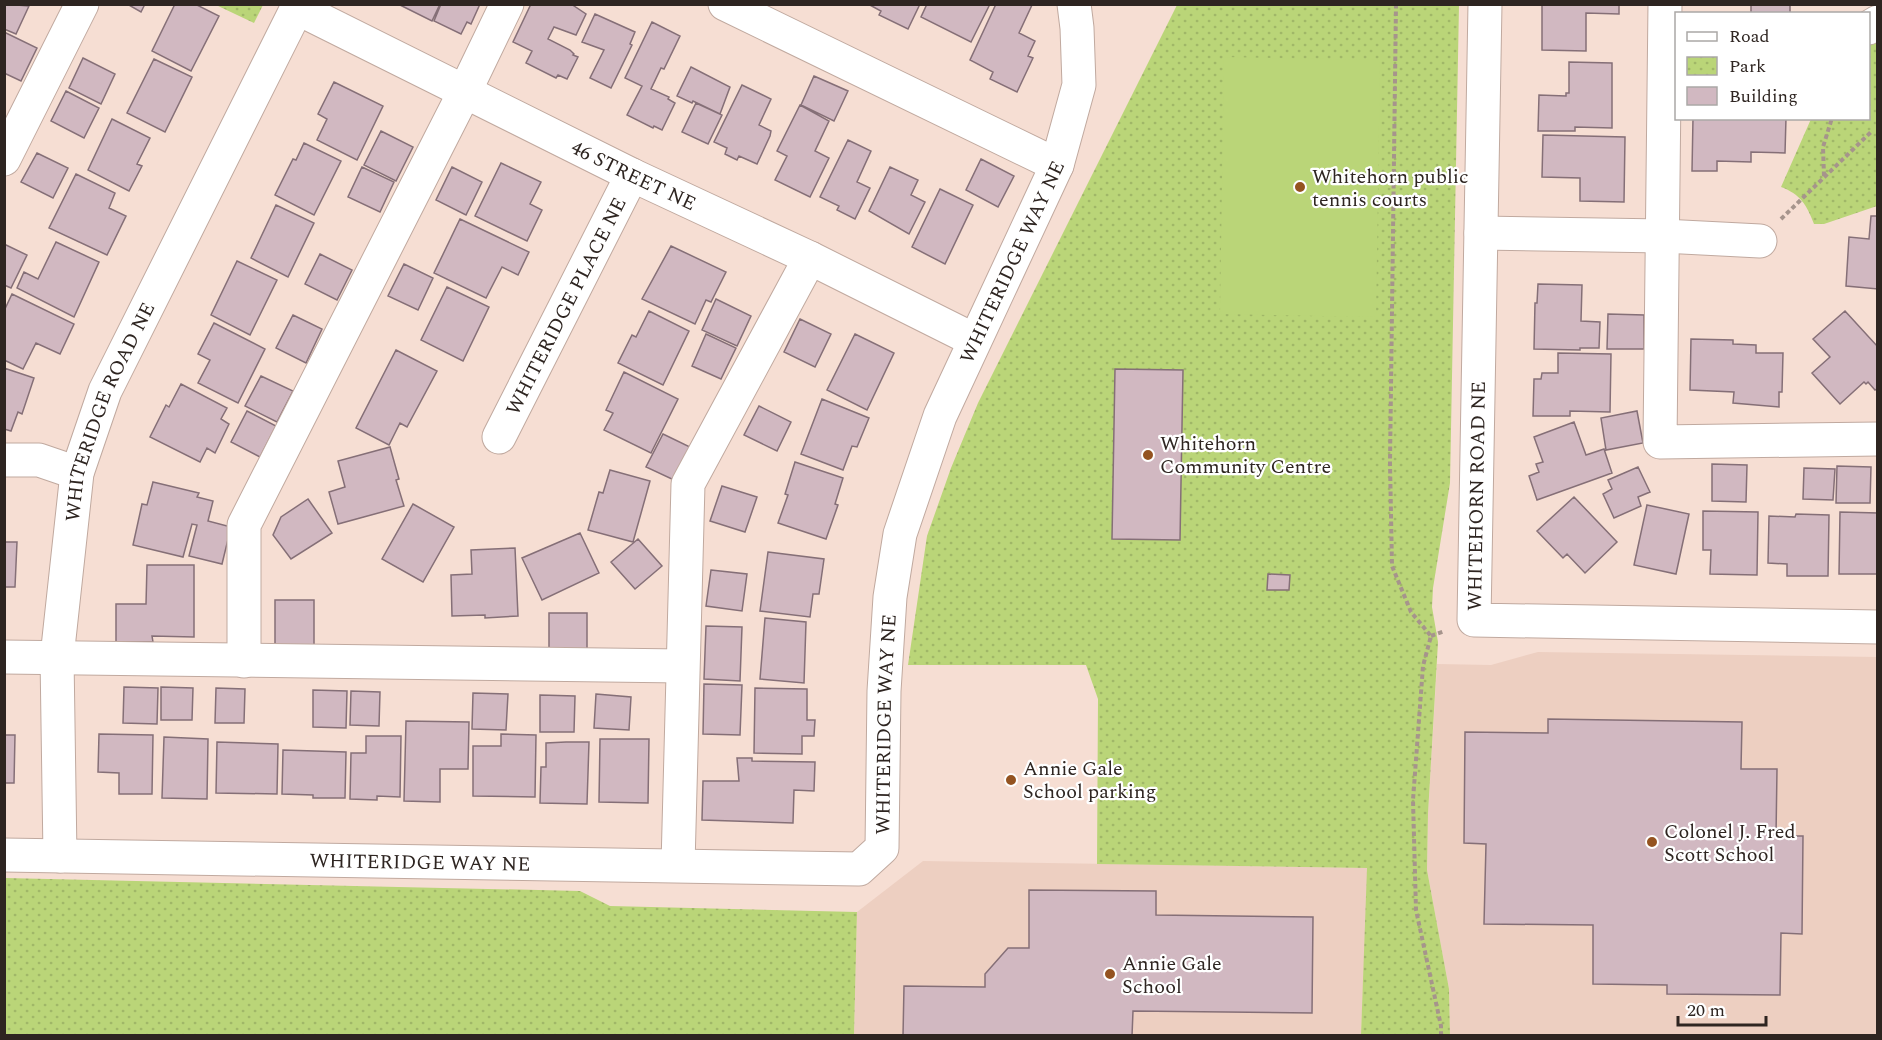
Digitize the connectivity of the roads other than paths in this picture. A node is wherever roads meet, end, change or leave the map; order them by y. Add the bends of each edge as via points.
1 (82, 4) edge
2 (507, 4) edge
3 (725, 4) edge
4 (1074, 4) edge
5 (1485, 4) edge
6 (1665, 4) edge
7 (298, 6) edge
8 (1671, 45) edge
9 (465, 91) junction
10 (4, 159) edge
11 (1058, 165) junction
12 (632, 176) junction
13 (1481, 233) junction
14 (1663, 236) junction
15 (1760, 241) road end
16 (810, 258) junction
17 (974, 340) junction
18 (499, 437) dead end
19 (1878, 439) edge
20 (4, 460) edge
21 (77, 473) junction
22 (1878, 627) edge
23 (4, 657) edge
24 (57, 657) junction
25 (244, 661) junction
26 (682, 666) junction
27 (4, 855) edge
28 (60, 856) junction
29 (678, 865) junction

1 - 10 street
2 - 9 street
3 - 11 street
4 - 11 street, WHITERIDGE WAY NE via 1079,85
5 - 13 street, WHITEHORN ROAD NE
6 - 8 street
7 - 9 street, 46 STREET NE
7 - 21 street, WHITERIDGE ROAD NE via 105,391
8 - 14 street
9 - 12 street, 46 STREET NE
9 - 25 street via 244,525
11 - 17 street, WHITERIDGE WAY NE
12 - 16 street, 46 STREET NE
12 - 18 street, WHITERIDGE PLACE NE
13 - 14 street
13 - 22 street, WHITEHORN ROAD NE via 1474,620
14 - 15 street
14 - 19 street via 1660,442
16 - 17 street, 46 STREET NE
16 - 26 street via 688,484
17 - 29 street, WHITERIDGE WAY NE via 939,416 900,534 890,597 884,691 882,848 859,869
20 - 21 street via 39,460
21 - 24 street, WHITERIDGE ROAD NE
23 - 24 street
24 - 25 street
24 - 28 street, WHITERIDGE ROAD NE
25 - 26 street
26 - 29 street
27 - 28 street, WHITERIDGE WAY NE
28 - 29 street, WHITERIDGE WAY NE

